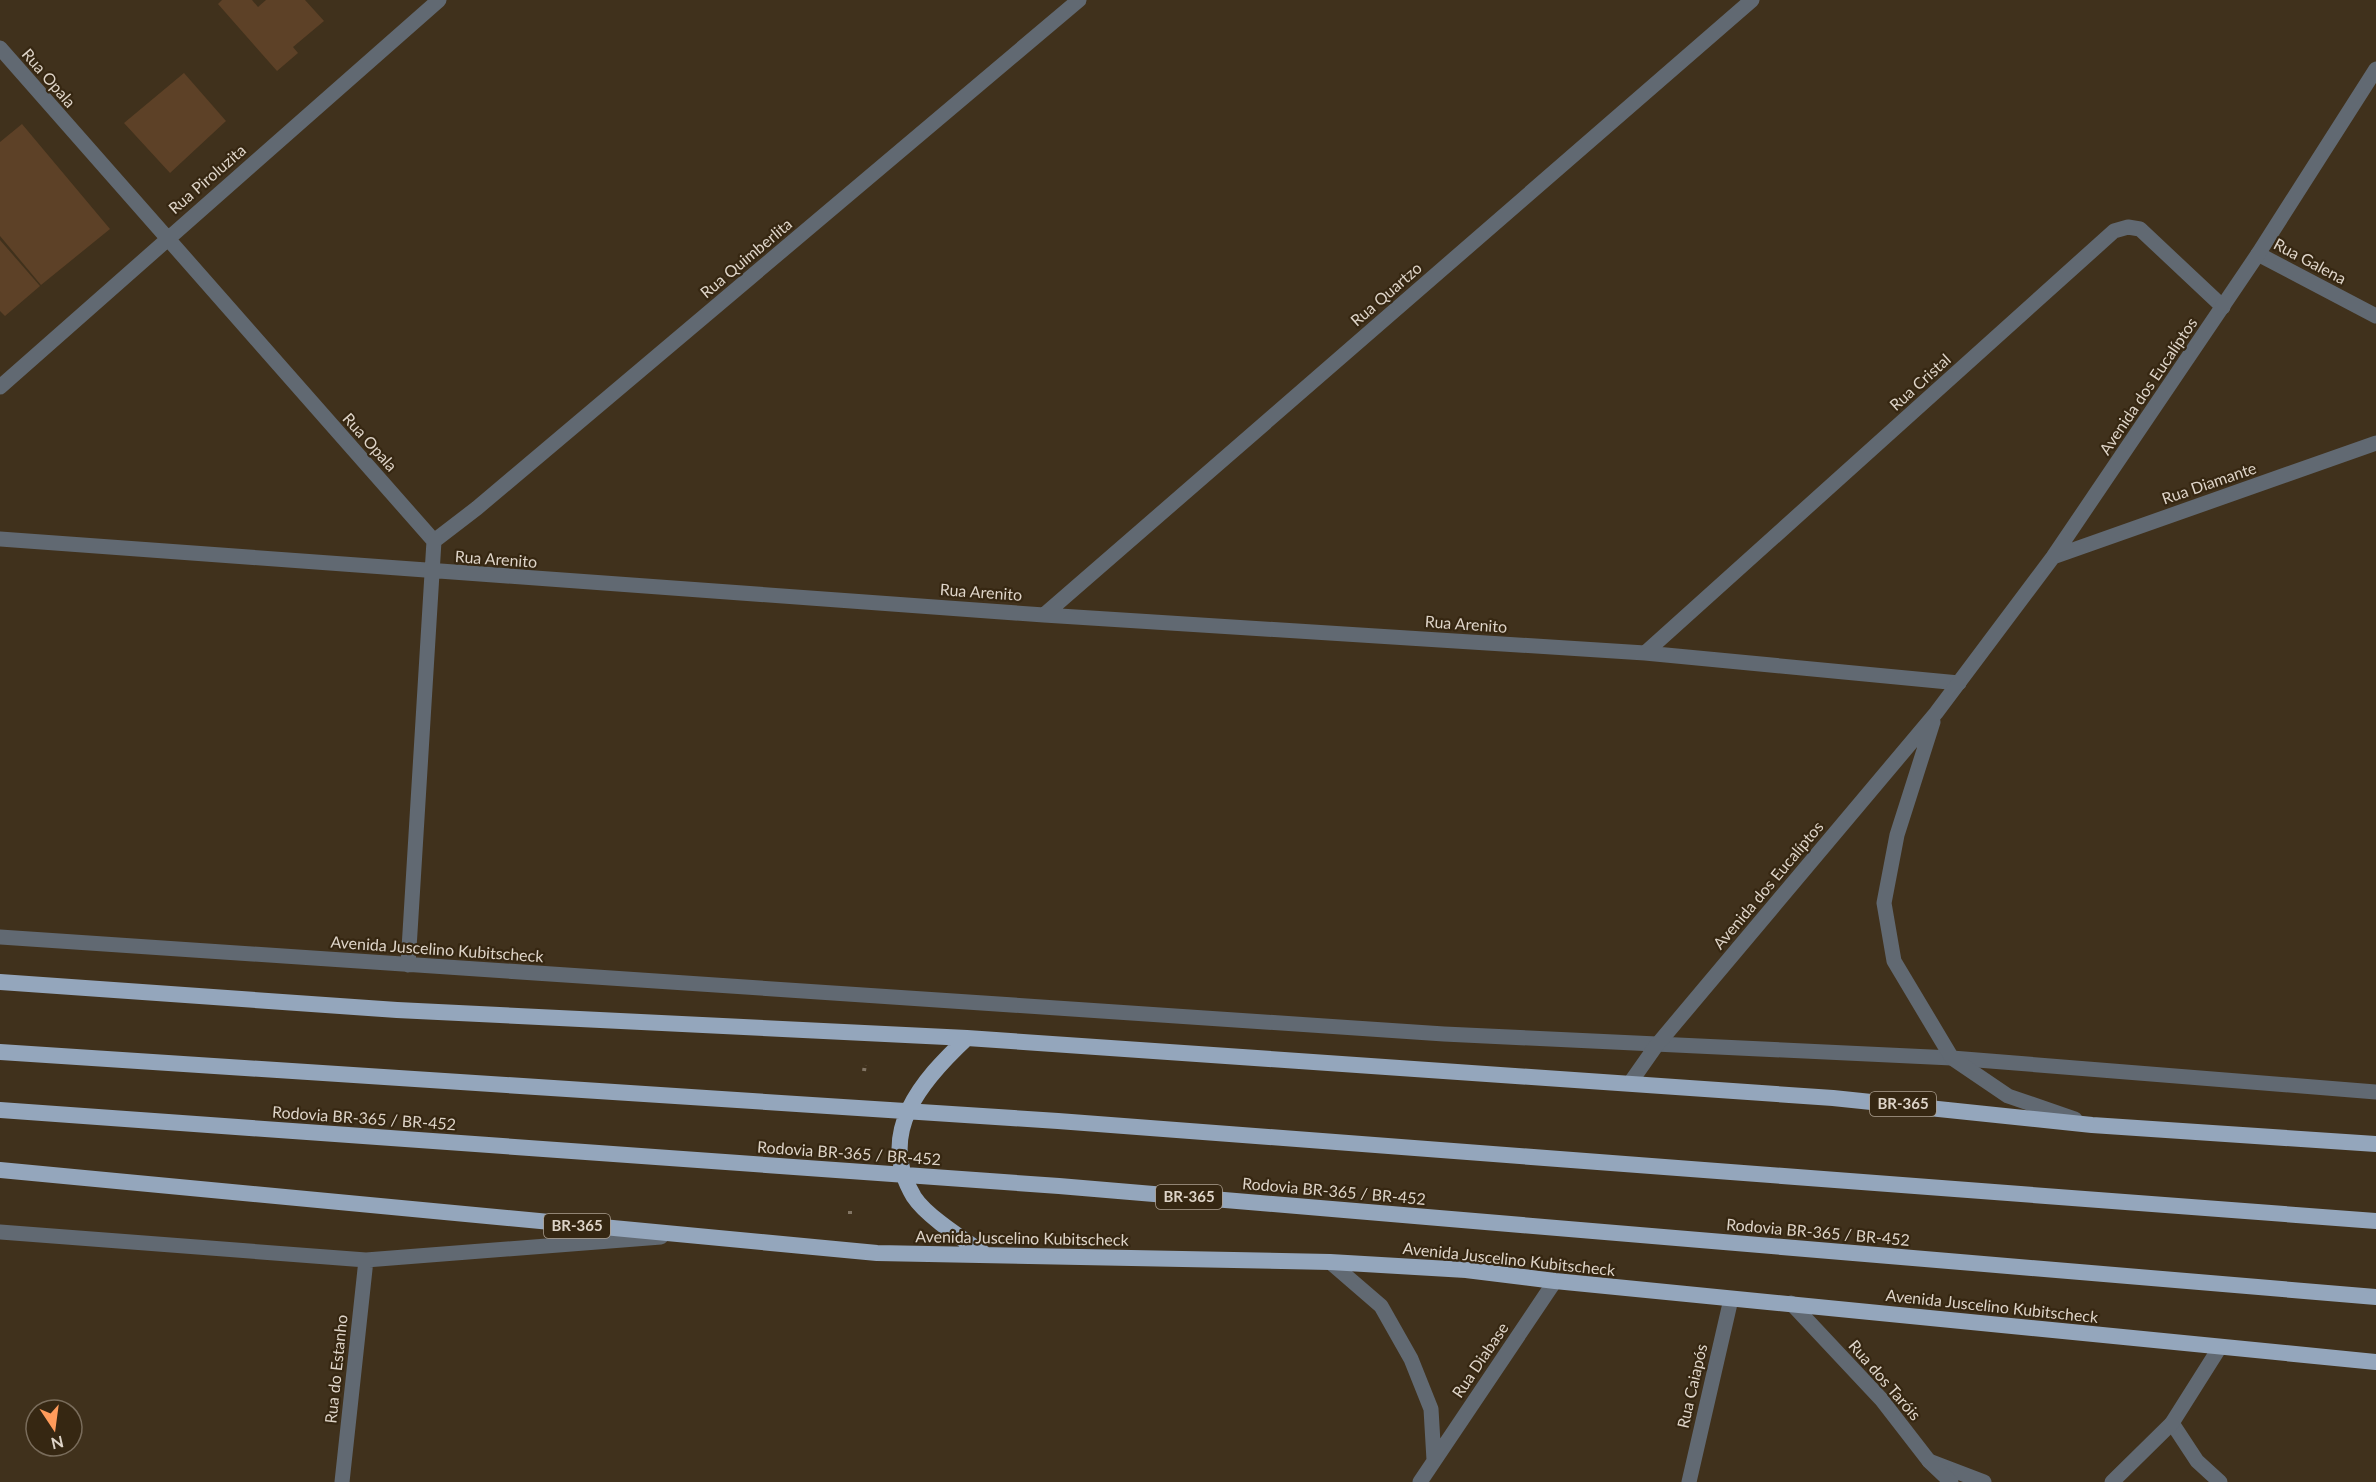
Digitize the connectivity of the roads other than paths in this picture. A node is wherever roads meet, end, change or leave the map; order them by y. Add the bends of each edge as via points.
1 (439, 0) edge
2 (1079, 0) edge
3 (1752, 0) edge
4 (0, 48) edge
5 (2376, 69) edge
6 (166, 240) junction
7 (2258, 254) junction
8 (2223, 307) junction
9 (2376, 316) edge
10 (0, 387) edge
11 (2376, 443) edge
12 (0, 539) edge
13 (434, 541) junction
14 (2053, 557) junction
15 (433, 572) junction
16 (1044, 615) junction
17 (1645, 653) junction
18 (1959, 683) junction
19 (1936, 713) junction
20 (0, 937) edge
21 (408, 965) junction
22 (0, 982) edge
23 (967, 1038) junction
24 (1656, 1046) junction
25 (0, 1052) edge
26 (1952, 1058) junction
27 (1630, 1083) junction
28 (2376, 1092) edge
29 (0, 1110) edge
30 (2092, 1125) junction
31 (2376, 1144) edge
32 (0, 1170) edge
33 (2376, 1221) edge
34 (0, 1232) edge
35 (676, 1236) junction
36 (986, 1256) junction
37 (366, 1260) junction
38 (1330, 1262) junction
39 (1555, 1281) junction
40 (2376, 1297) edge
41 (1731, 1299) junction
42 (1791, 1303) junction
43 (2220, 1347) junction
44 (2376, 1362) edge
45 (2172, 1423) junction
46 (1434, 1460) junction
47 (1929, 1461) junction
48 (342, 1482) edge
49 (1420, 1482) edge
50 (1689, 1482) edge
51 (1951, 1482) edge
52 (1984, 1482) edge
53 (2112, 1482) edge
54 (2220, 1482) edge

1 - 6 street, Rua Piroluzita
2 - 13 street, Rua Quimberlita
3 - 16 street, Rua Quartzo
4 - 6 street, Rua Opala
5 - 7 street, Avenida dos Eucalíptos
6 - 10 street, Rua Piroluzita
6 - 13 street, Rua Opala
7 - 8 street, Avenida dos Eucalíptos
7 - 9 street, Rua Galena
8 - 14 street, Avenida dos Eucalíptos
8 - 17 street, Rua Cristal via 2140,229 2114,231
11 - 14 street, Rua Diamante
12 - 15 street, Rua Arenito
13 - 15 street
14 - 18 street, Avenida dos Eucalíptos
15 - 16 street, Rua Arenito
15 - 21 street
16 - 17 street, Rua Arenito
17 - 18 street, Rua Arenito
18 - 19 street, Avenida dos Eucalíptos
19 - 24 street, Avenida dos Eucalíptos
19 - 26 street, Avenida dos Eucalíptos via 1897,835 1884,903 1894,961
20 - 21 street, Avenida Juscelino Kubitscheck
21 - 24 street, Avenida Juscelino Kubitscheck via 871,1000
22 - 23 highway, BR-365 via 397,1010
23 - 27 highway, BR-365
23 - 36 highway via 937,1066 914,1097 902,1123 900,1146 904,1175 915,1198 949,1230
24 - 26 street, Avenida Juscelino Kubitscheck
24 - 27 street, Avenida dos Eucalíptos
25 - 33 highway via 1058,1120
26 - 28 street, Avenida Juscelino Kubitscheck
26 - 30 street, Avenida dos Eucalíptos via 2008,1096
27 - 30 highway, BR-365 via 1881,1102
29 - 40 highway, Rodovia BR-365 / BR-452 / BR-365 via 1059,1186
30 - 31 highway, BR-365
32 - 35 highway, Avenida Juscelino Kubitscheck / BR-365
34 - 37 street, Avenida Juscelino Kubitscheck
35 - 36 highway, Avenida Juscelino Kubitscheck / BR-365 via 877,1253
35 - 37 street, Avenida Juscelino Kubitscheck
36 - 38 highway, Avenida Juscelino Kubitscheck / BR-365
37 - 48 street, Rua do Estanho
38 - 39 highway, Avenida Juscelino Kubitscheck / BR-365 via 1466,1270
38 - 46 street, Rua Diabase via 1381,1306 1411,1359 1431,1409
39 - 41 highway, Avenida Juscelino Kubitscheck / BR-365
39 - 46 street, Rua Diabase
41 - 42 highway, Avenida Juscelino Kubitscheck / BR-365
41 - 50 street, Rua Caiapós
42 - 43 highway, Avenida Juscelino Kubitscheck / BR-365
42 - 47 street, Rua dos Taróis via 1881,1399
43 - 44 highway, Avenida Juscelino Kubitscheck / BR-365
43 - 45 street
45 - 53 street
45 - 54 street via 2197,1461
46 - 49 street, Rua Diabase
47 - 51 street, Rua dos Taróis
47 - 52 street

